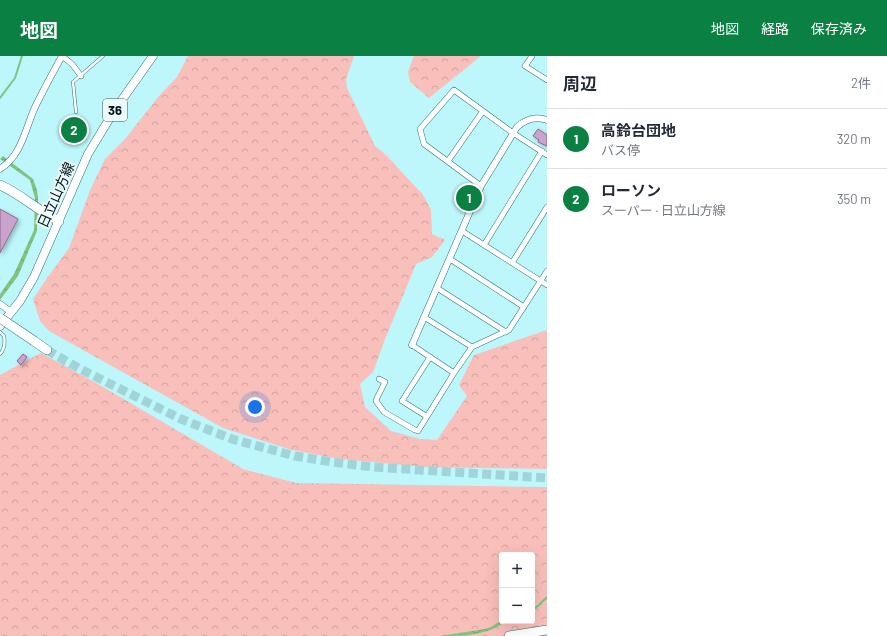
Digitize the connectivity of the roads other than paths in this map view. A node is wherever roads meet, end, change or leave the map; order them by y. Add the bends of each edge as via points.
1 (62, 56) edge
2 (103, 56) edge
3 (153, 56) edge
4 (532, 56) edge
5 (80, 76) junction
6 (547, 80) edge
7 (483, 111) junction
8 (76, 112) dead end
9 (547, 120) edge
10 (513, 133) junction
11 (542, 151) junction
12 (547, 154) edge
13 (448, 160) junction
14 (1, 168) edge
15 (0, 186) edge
16 (481, 186) junction
17 (547, 207) edge
18 (59, 221) junction
19 (462, 231) junction
20 (484, 245) junction
21 (450, 259) junction
22 (512, 263) junction
23 (547, 271) edge
24 (541, 281) junction
25 (547, 285) edge
26 (437, 288) junction
27 (2, 305) edge
28 (524, 307) junction
29 (11, 312) junction
30 (424, 317) junction
31 (0, 318) edge
32 (0, 326) edge
33 (0, 332) edge
34 (506, 332) junction
35 (412, 345) joint
36 (472, 347) junction
37 (47, 350) tunnel mouth
38 (0, 354) edge
39 (430, 357) junction
40 (454, 373) junction
41 (379, 379) dead end
42 (426, 416) junction
43 (547, 630) edge
44 (509, 636) edge

1 - 5 street via 72,64
1 - 14 street via 34,109 19,150
2 - 5 lane
3 - 18 main road, 日立山方線 / 36 via 96,141
4 - 6 street via 525,66
5 - 8 lane via 73,82
7 - 10 street
7 - 13 street
7 - 13 street via 454,90 420,128 424,144
9 - 10 street via 537,118 523,121
10 - 11 street
10 - 16 street
11 - 12 street
11 - 20 street
13 - 16 street
15 - 18 highway via 11,190
16 - 19 street
17 - 22 street
18 - 29 main road, 日立山方線 / 36 via 34,277
19 - 20 street
19 - 21 street
20 - 22 street
21 - 26 street
21 - 28 street
22 - 24 street
23 - 24 street
24 - 25 street
24 - 28 street
26 - 30 street
26 - 34 street
27 - 29 street
28 - 34 street
29 - 32 main road, 日立山方線 / 36
30 - 35 street
30 - 36 street
31 - 37 highway, bridge
33 - 38 lane via 4,336 3,351
34 - 36 street
35 - 39 street
36 - 40 street
39 - 40 street
39 - 42 street via 402,401
40 - 42 street
41 - 42 street via 385,382 376,401 384,412 418,431
43 - 44 highway

